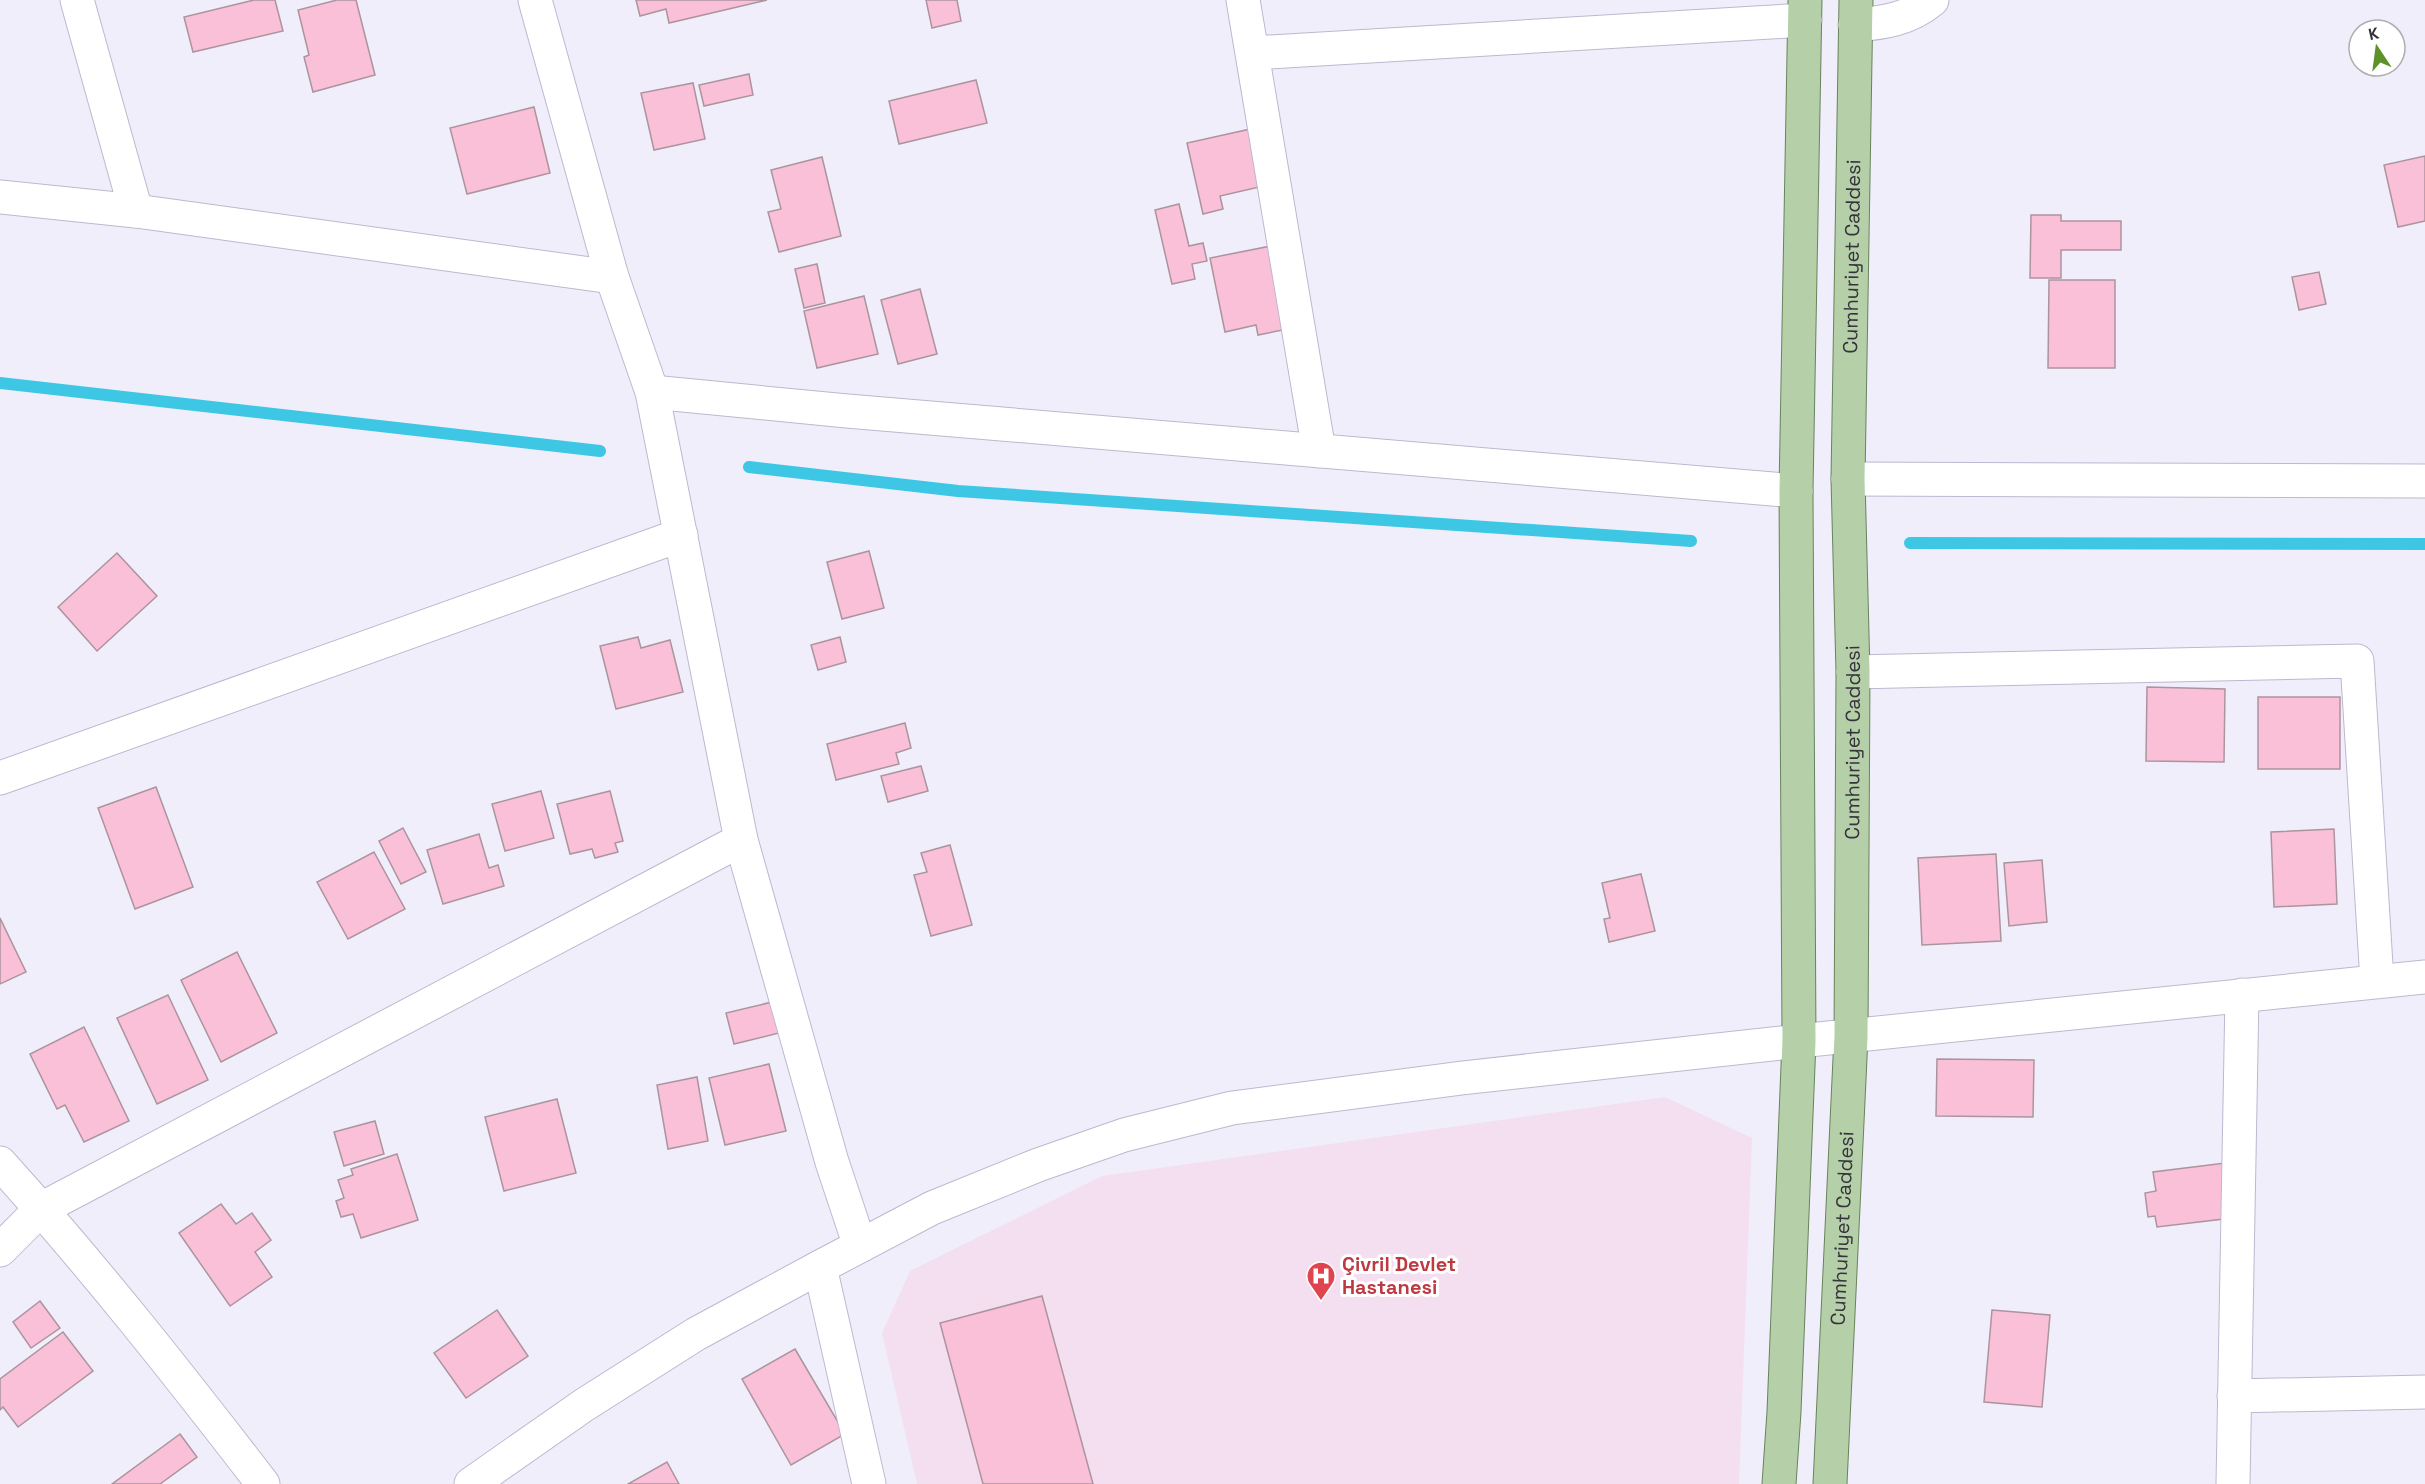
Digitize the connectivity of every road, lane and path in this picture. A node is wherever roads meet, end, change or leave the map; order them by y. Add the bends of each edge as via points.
1 (77, 0) edge
2 (535, 0) edge
3 (1243, 0) edge
4 (1932, 0) edge
5 (1805, 10) edge
6 (1855, 13) edge
7 (1253, 53) junction
8 (0, 197) edge
9 (136, 211) junction
10 (612, 277) junction
11 (652, 392) junction
12 (1319, 452) junction
13 (1848, 479) junction
14 (2425, 481) edge
15 (1796, 491) junction
16 (681, 535) junction
17 (1853, 672) junction
18 (0, 778) edge
19 (741, 840) junction
20 (2425, 977) edge
21 (2377, 981) junction
22 (2242, 995) junction
23 (1851, 1037) junction
24 (1799, 1041) junction
25 (0, 1163) edge
26 (41, 1209) junction
27 (860, 1246) junction
28 (0, 1250) edge
29 (820, 1267) junction
30 (2425, 1392) edge
31 (2234, 1396) junction
32 (263, 1484) edge
33 (471, 1484) edge
34 (869, 1484) edge
35 (1779, 1484) edge
36 (1830, 1484) edge
37 (2233, 1484) edge

1 - 9 street
2 - 10 street
3 - 7 street
4 - 6 street via 1915,12 1885,22
5 - 7 street
5 - 15 main road
6 - 13 main road, Cumhuriyet Caddesi
7 - 12 street
8 - 9 street
9 - 10 street
10 - 11 street
11 - 12 street
11 - 16 street
12 - 15 street
13 - 14 street
13 - 17 main road, Cumhuriyet Caddesi
15 - 24 main road
16 - 18 street
16 - 19 street
17 - 21 street via 2356,661
17 - 23 main road, Cumhuriyet Caddesi
19 - 26 street
19 - 27 street via 832,1162
20 - 21 street
21 - 22 street
22 - 23 street
22 - 31 street
23 - 24 street
23 - 36 main road, Cumhuriyet Caddesi
24 - 27 street via 1232,1108 1124,1136 1038,1164 932,1208
24 - 35 main road
25 - 26 street
26 - 28 street
26 - 32 street
27 - 29 street
29 - 33 street via 696,1334 584,1405
29 - 34 street
30 - 31 street
31 - 37 street

